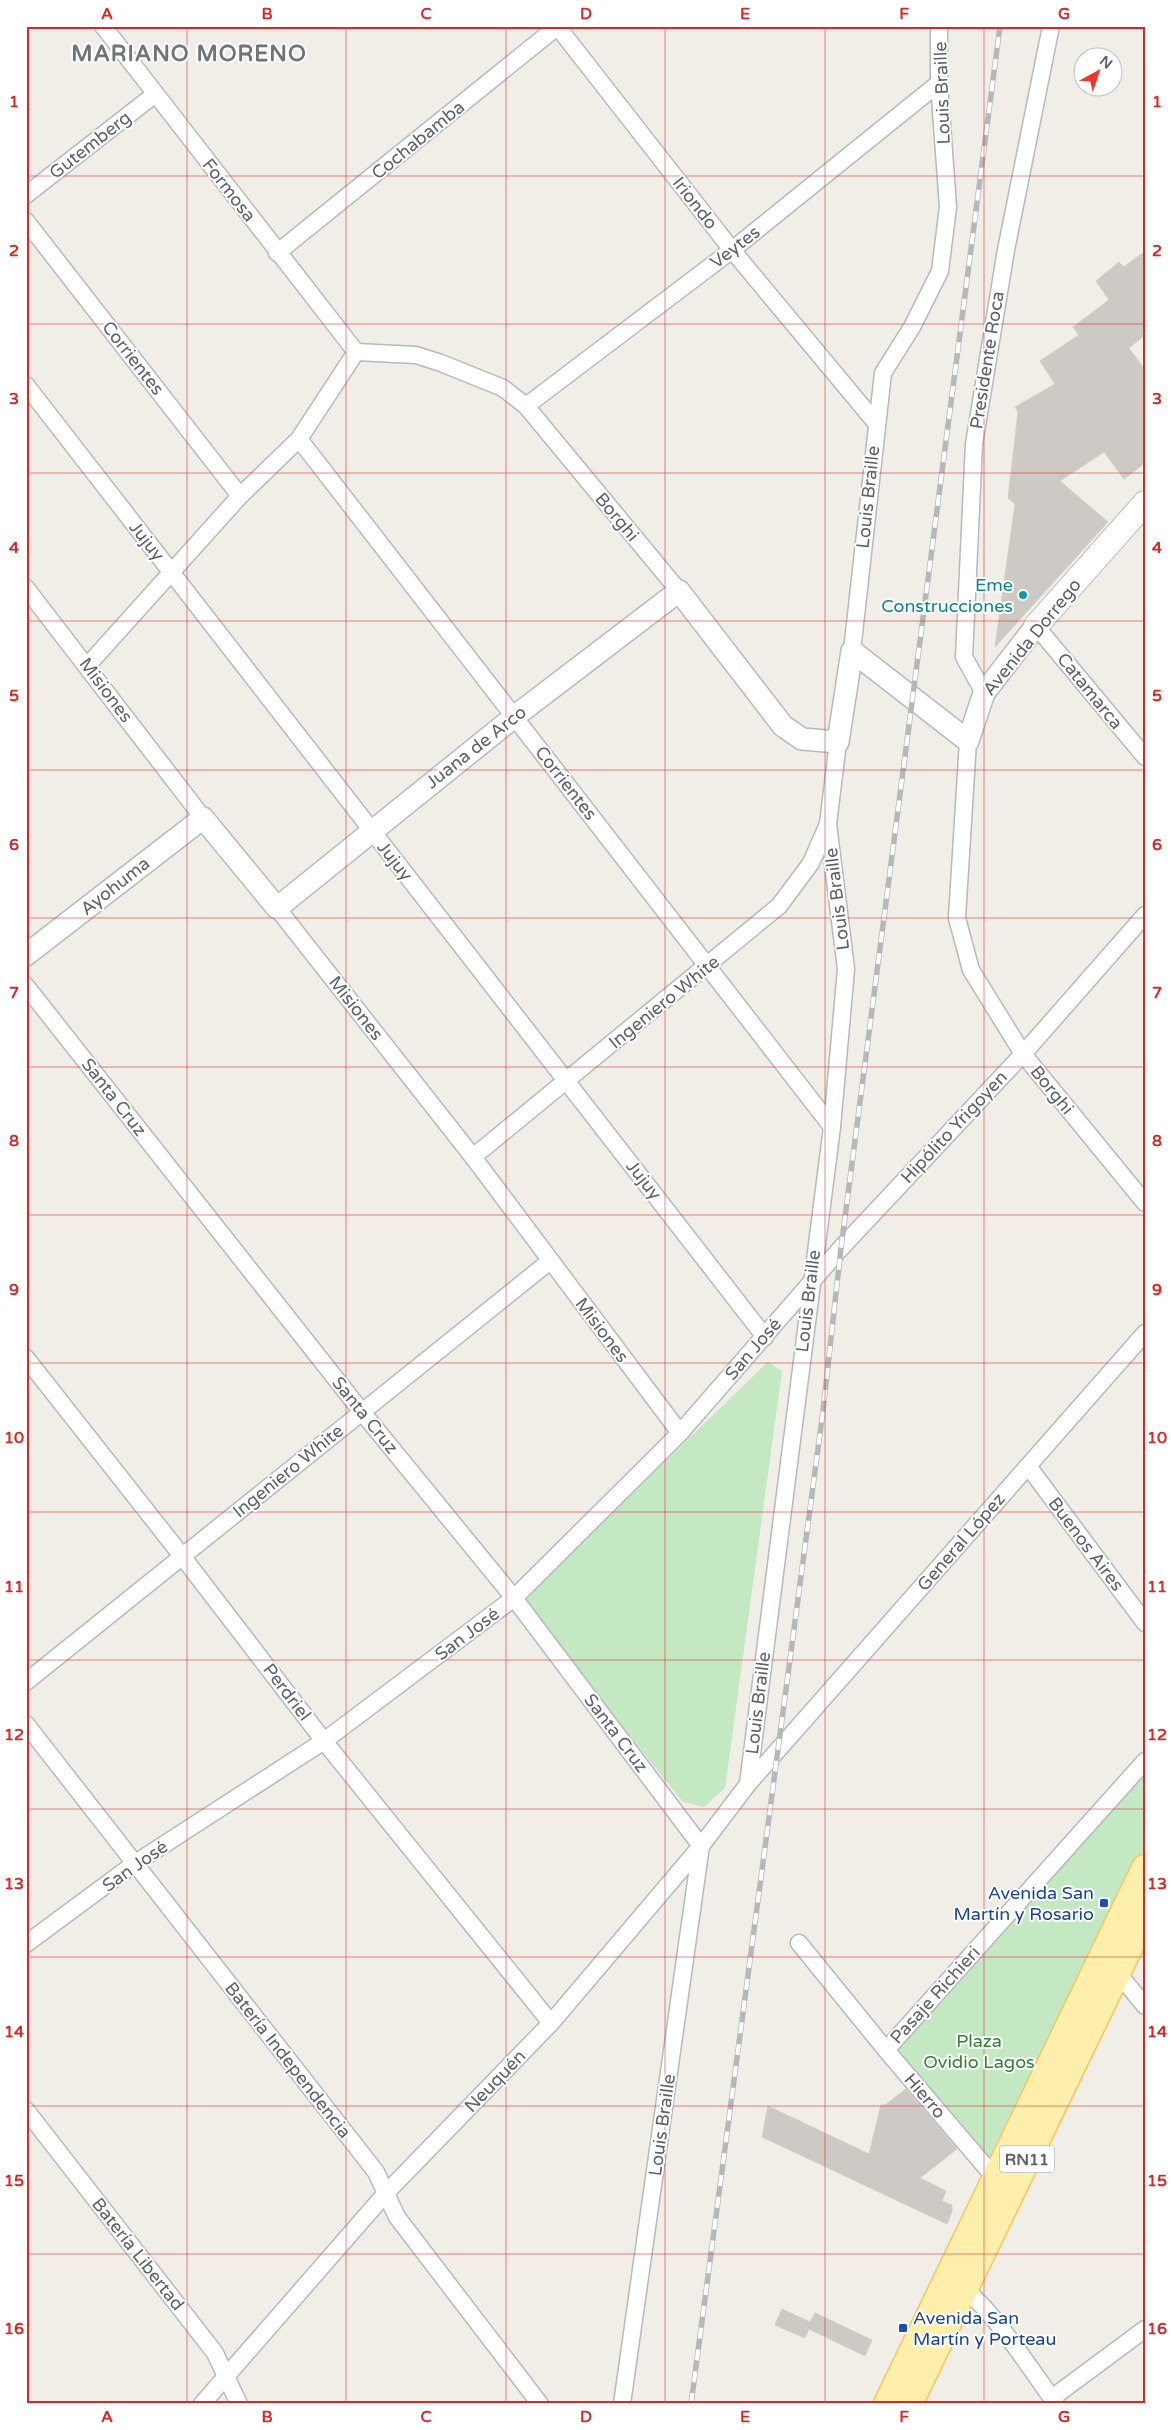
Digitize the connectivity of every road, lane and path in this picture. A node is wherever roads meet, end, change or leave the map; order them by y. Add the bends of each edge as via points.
1 (103, 26) edge
2 (558, 26) edge
3 (939, 26) edge
4 (1051, 26) edge
5 (939, 83) junction
6 (154, 94) junction
7 (26, 195) edge
8 (26, 221) edge
9 (732, 250) junction
10 (278, 253) junction
11 (356, 352) junction
12 (26, 385) edge
13 (526, 406) junction
14 (876, 422) junction
15 (299, 439) junction
16 (240, 496) junction
17 (1145, 503) edge
18 (171, 571) junction
19 (26, 588) edge
20 (679, 591) junction
21 (1036, 626) junction
22 (852, 651) junction
23 (88, 665) junction
24 (984, 693) junction
25 (514, 717) junction
26 (968, 741) junction
27 (838, 742) junction
28 (1145, 757) edge
29 (203, 818) junction
30 (828, 824) junction
31 (372, 830) junction
32 (277, 908) junction
33 (1145, 915) edge
34 (26, 955) edge
35 (708, 967) junction
36 (971, 970) joint
37 (26, 986) edge
38 (1023, 1054) junction
39 (566, 1080) junction
40 (832, 1127) junction
41 (473, 1157) junction
42 (1145, 1203) edge
43 (840, 1248) joint
44 (550, 1261) junction
45 (810, 1282) junction
46 (1145, 1333) edge
47 (765, 1336) junction
48 (26, 1358) edge
49 (362, 1412) junction
50 (680, 1433) junction
51 (1028, 1466) junction
52 (182, 1556) junction
53 (514, 1598) junction
54 (1145, 1623) edge
55 (26, 1682) edge
56 (26, 1724) edge
57 (324, 1741) junction
58 (778, 1750) joint
59 (1145, 1761) edge
60 (748, 1784) junction
61 (702, 1846) junction
62 (134, 1864) junction
63 (1145, 1868) edge
64 (1145, 1915) edge
65 (798, 1943) dead end
66 (26, 1944) edge
67 (1108, 1967) junction
68 (1145, 2006) edge
69 (551, 2024) junction
70 (886, 2050) junction
71 (26, 2110) edge
72 (996, 2179) junction
73 (386, 2193) junction
74 (956, 2284) junction
75 (1145, 2329) edge
76 (226, 2375) junction
77 (1054, 2401) edge
78 (202, 2404) edge
79 (239, 2404) edge
80 (540, 2404) edge
81 (622, 2404) edge
82 (887, 2404) edge
83 (909, 2404) edge

1 - 6 street, Formosa
2 - 9 street, Iriondo
2 - 10 street, Cochabamba
3 - 5 street, Louis Braille
4 - 24 street, Presidente Roca via 1006,250 974,444 964,657
5 - 9 street, Veytes
5 - 14 street, Louis Braille via 948,207 940,271 912,327 883,373
6 - 7 street, Gutemberg
6 - 10 street, Formosa
8 - 16 street, Corrientes
9 - 13 street, Veytes
9 - 14 street, Iriondo
10 - 11 street, Formosa
11 - 13 street, Borghi via 416,355 503,388
11 - 15 street
12 - 18 street, Jujuy
13 - 20 street, Borghi
14 - 22 street, Louis Braille
15 - 16 street
15 - 25 street, Corrientes
16 - 18 street
17 - 21 main road, Avenida Dorrego
18 - 23 street
18 - 31 street, Jujuy
19 - 23 street, Misiones
20 - 25 street, Juana de Arco
20 - 27 street, Borghi via 783,726 802,739
21 - 24 street, Avenida Dorrego
21 - 28 street, Catamarca
22 - 26 street
22 - 27 street, Louis Braille
23 - 29 street, Misiones
24 - 26 street, Avenida Dorrego
25 - 31 street, Juana de Arco
25 - 35 street, Corrientes
26 - 36 street, Avenida Dorrego via 957,918
27 - 30 street, Louis Braille
29 - 32 street, Misiones
29 - 34 street, Ayohuma
30 - 35 street, Ingeniero White via 811,863 779,906
30 - 40 street, Louis Braille via 846,969
31 - 32 street, Juana de Arco
31 - 39 street, Jujuy
32 - 41 street, Misiones
33 - 38 street, Hipólito Yrigoyen
35 - 39 street, Ingeniero White
35 - 40 street, Corrientes
36 - 38 street, Borghi
37 - 49 street, Santa Cruz
38 - 42 street, Borghi
38 - 43 street, Hipólito Yrigoyen
39 - 41 street, Ingeniero White
39 - 47 street, Jujuy
40 - 45 street, Louis Braille
41 - 44 street, Misiones
43 - 45 street, San José
44 - 49 street, Ingeniero White
44 - 50 street, Misiones
45 - 47 street, San José
45 - 60 street, Louis Braille
46 - 51 street, General López
47 - 50 street, San José
48 - 52 street, Perdriel
49 - 52 street, Ingeniero White
49 - 53 street, Santa Cruz
50 - 53 street, San José
51 - 54 street, Buenos Aires
51 - 58 street, General López
52 - 55 street, Ingeniero White
52 - 57 street, Perdriel
53 - 57 street, San José
53 - 61 street, Santa Cruz
56 - 62 street, Batería Independencia
57 - 62 street, San José
57 - 69 street, Perdriel
58 - 60 street, Neuquén
59 - 70 street, Pasaje Richieri
60 - 61 street, Neuquén
61 - 69 street, Neuquén
61 - 81 street, Louis Braille
62 - 66 street, San José
62 - 73 street, Batería Independencia via 376,2172
63 - 67 main road, RN11
64 - 67 main road, RN11
65 - 70 street, Hierro
67 - 68 street
67 - 72 main road, RN11
67 - 74 main road, RN11
69 - 73 street, Neuquén
70 - 72 street, Hierro
71 - 76 street, Batería Libertad via 214,2353
72 - 74 main road, RN11
73 - 76 street, Neuquén
73 - 80 street, Batería Independencia via 397,2217
74 - 77 street via 982,2305
74 - 82 main road, RN11
74 - 83 main road, RN11
75 - 77 street
76 - 78 street, Neuquén
76 - 79 street, Batería Libertad

